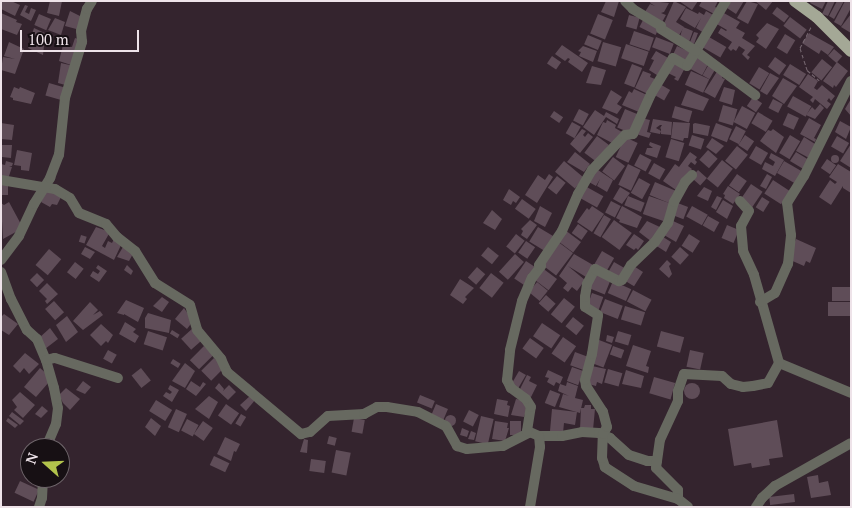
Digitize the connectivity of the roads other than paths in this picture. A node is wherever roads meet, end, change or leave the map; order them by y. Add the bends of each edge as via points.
1 (92, 1) edge
2 (625, 1) edge
3 (726, 1) edge
4 (795, 1) edge
5 (696, 51) junction
6 (851, 51) edge
7 (851, 81) edge
8 (755, 95) dead end
9 (692, 175) dead end
10 (1, 180) edge
11 (45, 186) junction
12 (740, 201) dead end
13 (1, 260) edge
14 (1, 272) edge
15 (760, 302) junction
16 (46, 360) junction
17 (779, 363) junction
18 (118, 378) dead end
19 (851, 393) edge
20 (603, 434) junction
21 (534, 435) junction
22 (50, 438) edge
23 (851, 443) edge
24 (657, 461) junction
25 (42, 488) edge
26 (678, 500) junction
27 (39, 507) edge
28 (530, 507) edge
29 (688, 507) edge
30 (756, 507) edge

1 - 11 street via 80,31 82,42 65,98 63,135 58,155
2 - 5 street via 661,26 660,29
3 - 5 street
4 - 6 main road via 817,17
5 - 8 street
5 - 21 street via 688,66 673,58 651,94 633,134 625,135 592,170 562,231 530,283 517,314 507,380 531,407 526,426
7 - 15 street via 804,176 787,203 791,235 788,264 775,293
9 - 20 street via 674,202 668,223 622,280 595,269 587,284 585,306 598,315 585,376 586,386 604,412 606,427
10 - 11 street
11 - 13 street via 20,236
11 - 21 street via 70,198 79,213 106,224 116,237 135,250 155,284 190,305 197,330 221,359 227,372 300,434 310,432 328,416 364,414 387,406 418,412 446,426 457,446 467,449 503,446
12 - 15 street via 749,211 741,226 740,239
14 - 16 street via 11,299 27,330 37,339
15 - 17 street
16 - 18 street via 55,358
16 - 22 street via 58,408
17 - 19 street
17 - 24 street via 768,383 748,386 731,384 722,376 684,374 678,401 660,440
20 - 21 street
20 - 24 street via 629,455
20 - 26 street via 605,467 634,486
21 - 28 street via 540,447
23 - 30 street via 776,486
24 - 26 street via 656,468 678,490
25 - 27 street
26 - 29 street

